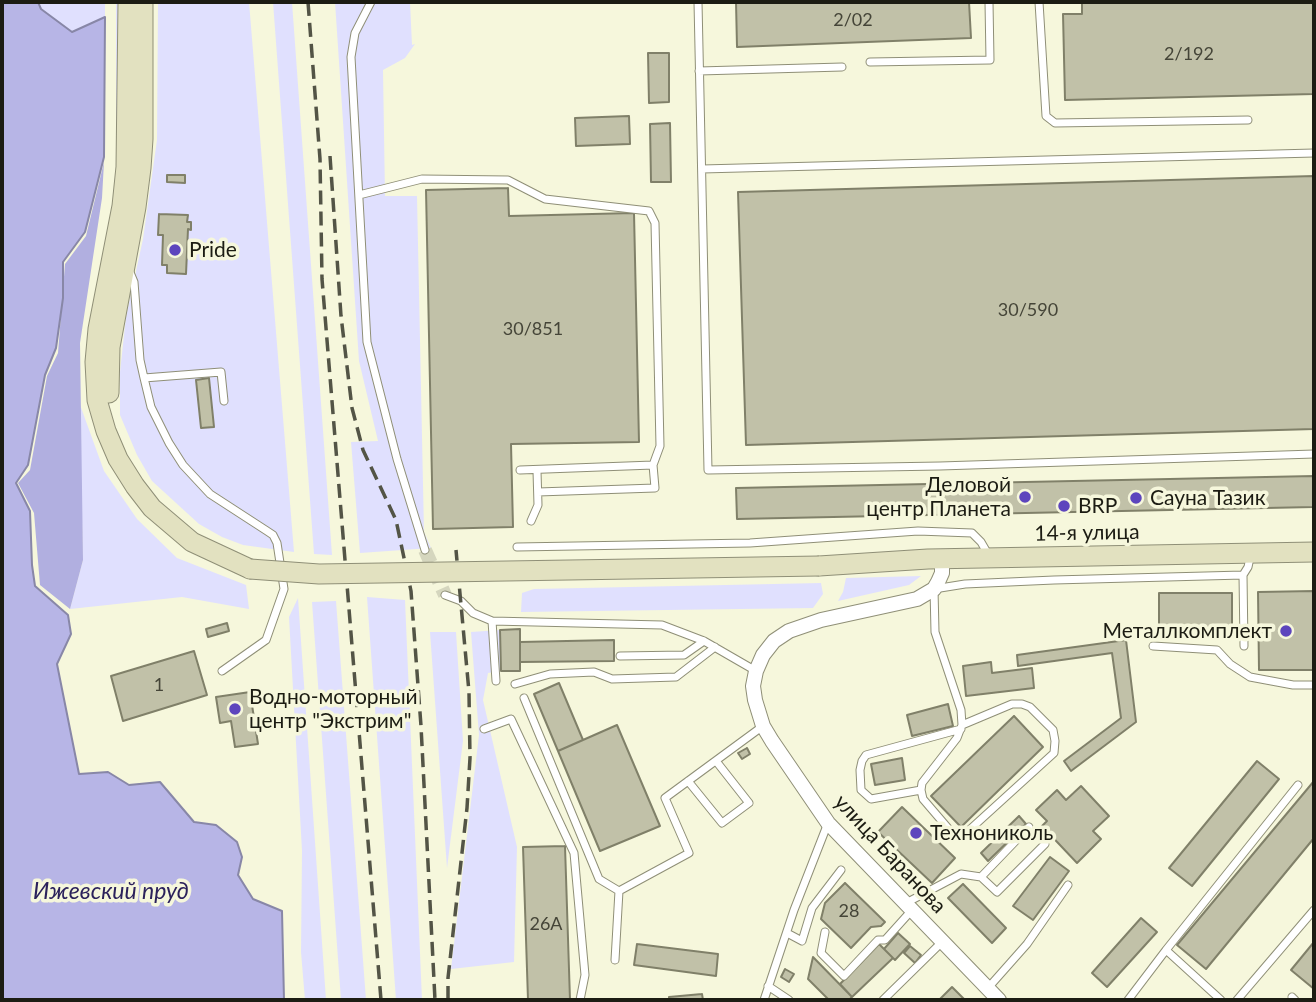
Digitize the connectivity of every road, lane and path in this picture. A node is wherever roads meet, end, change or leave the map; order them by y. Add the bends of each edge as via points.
1 (128, 2) edge
2 (143, 2) edge
3 (371, 2) edge
4 (698, 2) edge
5 (989, 2) edge
6 (1039, 2) edge
7 (870, 62) dead end
8 (842, 67) dead end
9 (699, 71) junction
10 (1248, 120) dead end
11 (1314, 153) edge
12 (702, 169) junction
13 (359, 195) junction
14 (126, 263) junction
15 (144, 378) junction
16 (224, 401) dead end
17 (1314, 454) edge
18 (653, 465) junction
19 (520, 470) dead end
20 (537, 471) junction
21 (538, 492) junction
22 (531, 521) dead end
23 (517, 547) dead end
24 (425, 550) tunnel mouth
25 (1314, 552) edge
26 (1251, 553) junction
27 (990, 558) junction
28 (935, 559) junction
29 (250, 562) junction
30 (1243, 575) junction
31 (934, 589) junction
32 (445, 595) tunnel mouth
33 (492, 621) junction
34 (704, 641) junction
35 (1153, 646) dead end
36 (1244, 646) dead end
37 (715, 647) junction
38 (620, 656) dead end
39 (222, 671) dead end
40 (756, 671) junction
41 (495, 681) dead end
42 (515, 684) dead end
43 (1314, 685) edge
44 (524, 698) dead end
45 (763, 726) junction
46 (962, 727) junction
47 (484, 729) dead end
48 (716, 761) junction
49 (688, 781) junction
50 (1298, 785) dead end
51 (921, 790) junction
52 (828, 823) junction
53 (1028, 827) dead end
54 (1045, 844) dead end
55 (841, 870) dead end
56 (981, 877) junction
57 (1068, 885) dead end
58 (619, 891) junction
59 (909, 906) junction
60 (1314, 910) edge
61 (825, 932) dead end
62 (787, 933) junction
63 (943, 941) junction
64 (1166, 950) junction
65 (615, 960) dead end
66 (768, 986) junction
67 (988, 988) junction
68 (1219, 999) edge
69 (580, 1000) edge
70 (764, 1000) edge
71 (789, 1000) edge
72 (883, 1000) edge
73 (999, 1000) edge
74 (1128, 1000) edge
75 (1237, 1000) edge

1 - 29 main road via 126,167 99,329 97,400 118,459 152,508 192,542
2 - 14 main road via 143,139
3 - 13 lane via 355,33 351,57
4 - 9 lane
5 - 7 lane via 990,60
6 - 10 lane via 1046,116 1055,123
8 - 9 lane
9 - 12 lane
11 - 12 lane
12 - 17 lane via 708,470
13 - 18 lane via 422,179 508,180 545,199 649,211 655,223 660,446
13 - 24 lane via 367,342
14 - 15 lane via 134,282
14 - 29 main road via 110,347 108,398 116,427 158,496 200,533
15 - 16 lane via 221,372
15 - 39 lane via 151,407 183,465 210,494 277,543 284,589 266,640
18 - 20 lane
18 - 21 lane via 655,488
19 - 20 lane
20 - 21 lane
21 - 22 lane
23 - 27 lane via 750,543 918,531 972,533
25 - 26 main road, 14-я улица
26 - 27 main road, 14-я улица
26 - 30 lane
27 - 28 main road, 14-я улица
28 - 29 main road, 14-я улица, bridge via 319,574
28 - 31 street via 942,573
30 - 31 lane via 965,584
30 - 36 lane
31 - 40 street via 917,599 789,631 768,648
31 - 46 lane via 935,632 961,710
32 - 33 lane
33 - 34 lane via 662,625
33 - 41 lane
34 - 37 lane
34 - 38 lane via 684,655
35 - 43 lane via 1217,650 1250,677
37 - 40 lane
37 - 42 lane via 676,677 612,679 594,672 550,674
40 - 45 street, улица Баранова via 753,685
44 - 58 lane via 599,879
45 - 48 lane
45 - 52 street, улица Баранова
46 - 51 lane
46 - 51 lane via 866,755 862,761 861,790 872,799
46 - 51 lane via 1012,704 1022,704 1053,730 1054,752 962,836 953,834 923,799
47 - 69 lane via 511,719 574,853 585,975
48 - 49 lane
48 - 49 lane via 749,803 722,823
49 - 58 lane via 665,797 689,853
50 - 64 lane
52 - 59 street, улица Баранова
52 - 62 lane
53 - 56 lane
54 - 56 lane via 997,892
55 - 62 lane via 812,908 803,941
56 - 59 lane via 961,874
57 - 67 lane via 1027,944
58 - 65 lane
59 - 61 lane via 885,940 878,940 844,976 821,953
59 - 63 street, улица Баранова
60 - 75 lane
62 - 66 lane
63 - 67 street, улица Баранова
63 - 72 lane
64 - 68 lane
64 - 74 lane
66 - 70 lane
66 - 71 lane
67 - 73 street, улица Баранова

